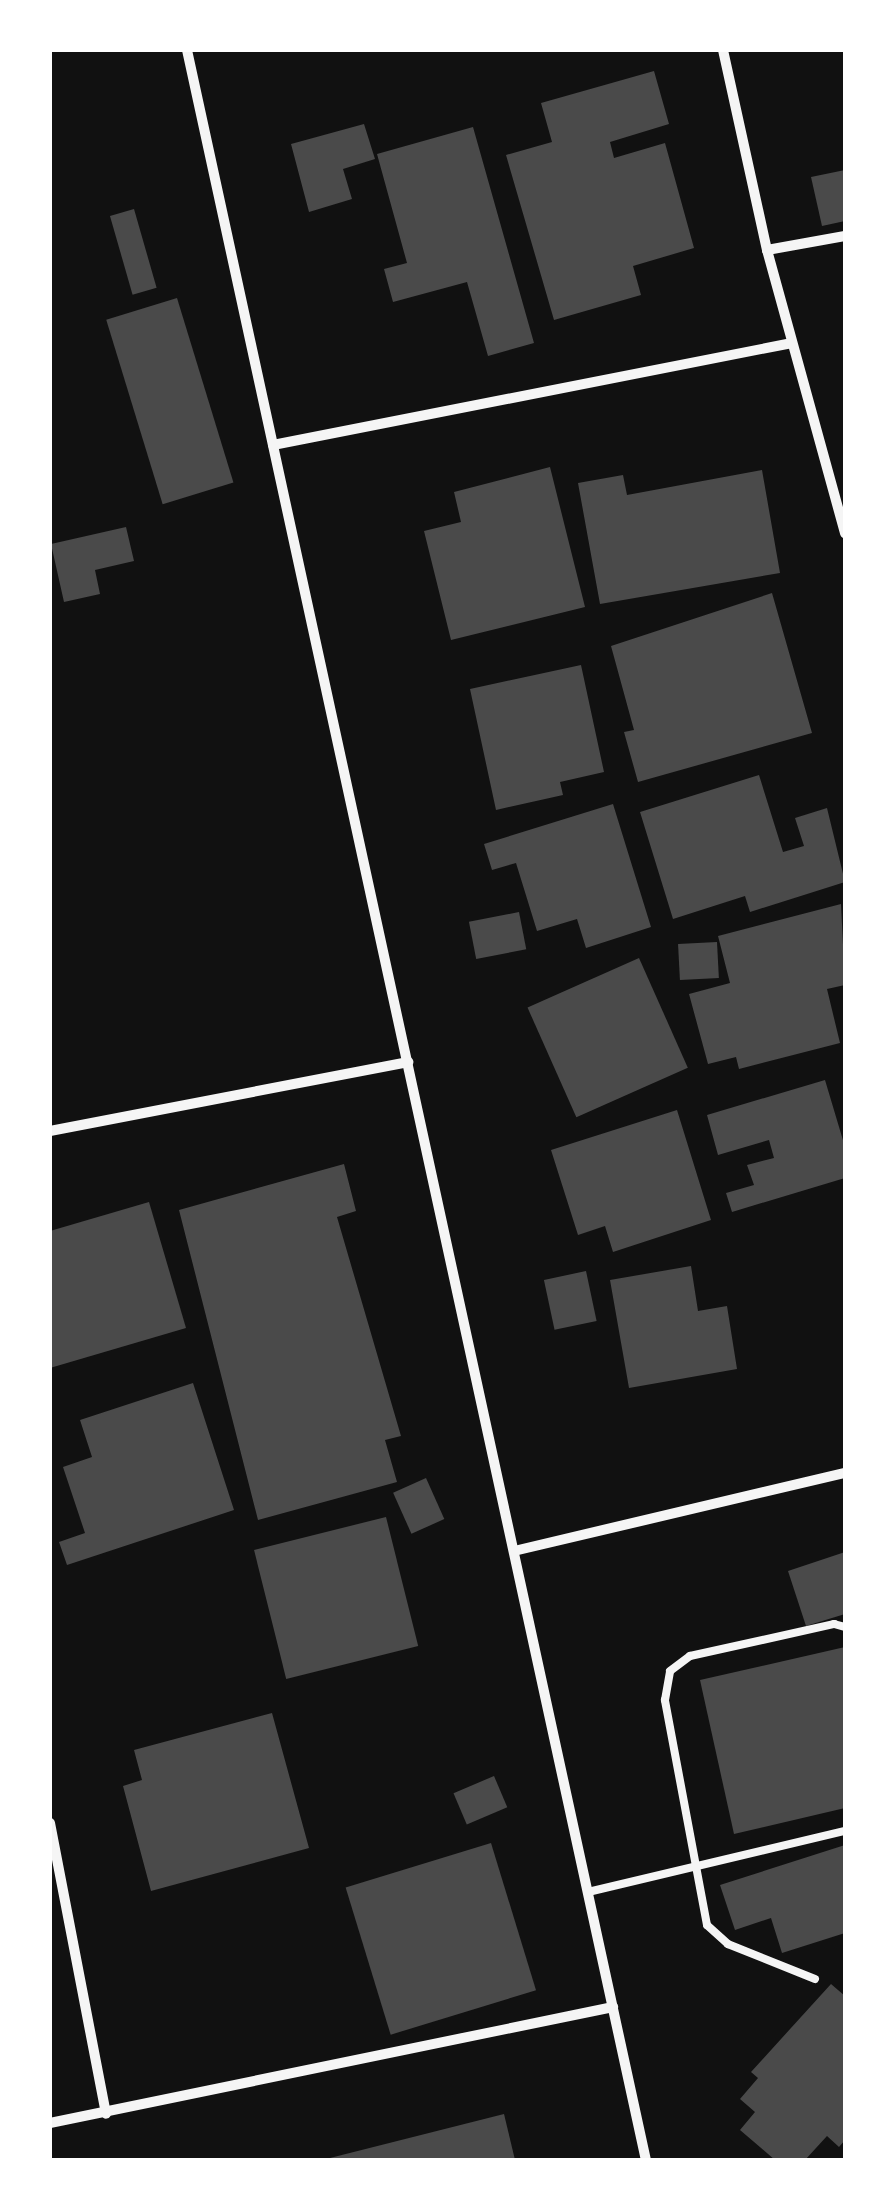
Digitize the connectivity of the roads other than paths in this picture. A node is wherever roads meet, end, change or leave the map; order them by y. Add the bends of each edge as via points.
1 (187, 50) edge
2 (723, 50) edge
3 (845, 236) edge
4 (767, 250) junction
5 (792, 343) junction
6 (273, 445) junction
7 (845, 533) edge
8 (408, 1062) junction
9 (50, 1131) edge
10 (845, 1473) edge
11 (514, 1551) junction
12 (845, 1627) edge
13 (50, 1823) edge
14 (845, 1830) edge
15 (698, 1870) junction
16 (588, 1892) junction
17 (814, 1980) dead end
18 (613, 2007) junction
19 (106, 2114) junction
20 (50, 2123) edge
21 (646, 2160) edge

1 - 6 street
2 - 4 street
3 - 4 street
4 - 5 street
5 - 6 street
5 - 7 street
6 - 8 street
8 - 9 street
8 - 11 street
10 - 11 street
11 - 16 street
12 - 15 lane via 690,1656 670,1671 665,1700
13 - 19 street
14 - 15 lane
15 - 16 lane
15 - 17 lane via 707,1925 728,1944
16 - 18 street
18 - 19 street
18 - 21 street
19 - 20 street

